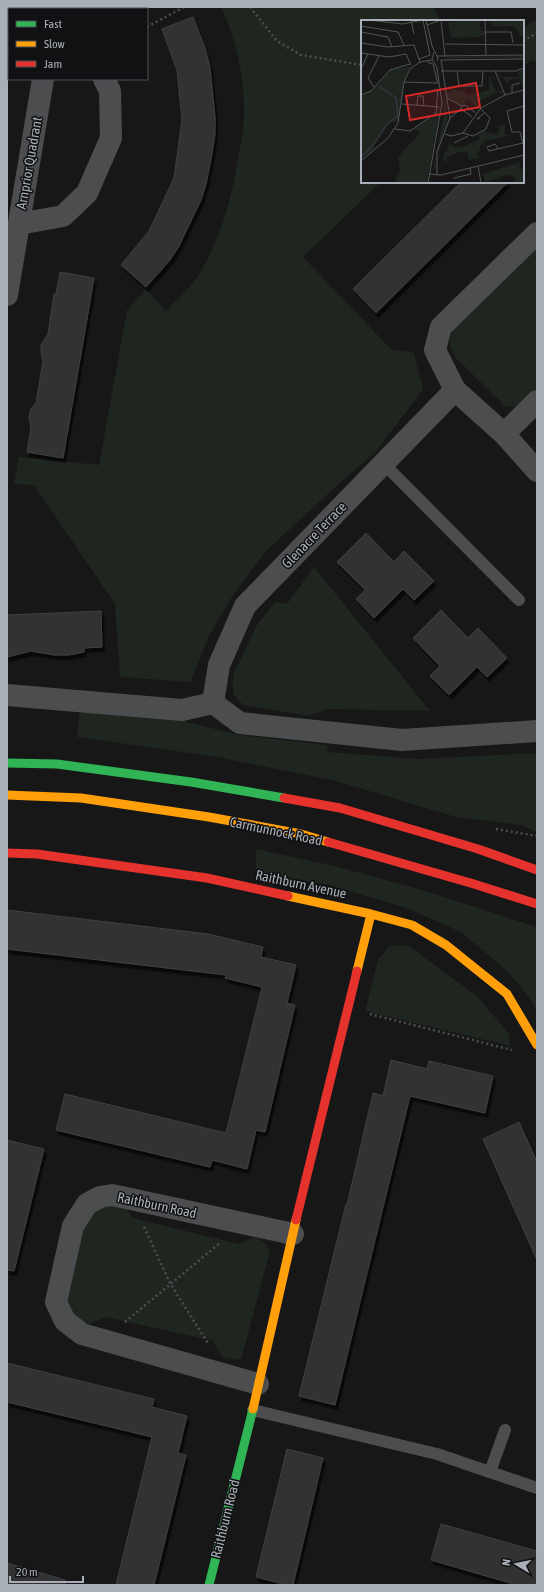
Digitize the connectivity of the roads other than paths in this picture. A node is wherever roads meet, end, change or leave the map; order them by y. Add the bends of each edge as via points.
1 (43, 80) edge
2 (104, 80) edge
3 (19, 224) junction
4 (537, 233) edge
5 (7, 295) edge
6 (455, 390) junction
7 (537, 401) edge
8 (504, 434) junction
9 (384, 464) junction
10 (537, 471) edge
11 (519, 600) dead end
12 (7, 695) edge
13 (213, 704) junction
14 (537, 731) edge
15 (7, 762) edge
16 (7, 795) edge
17 (7, 852) edge
18 (537, 870) edge
19 (537, 904) edge
20 (371, 914) junction
21 (537, 1045) edge
22 (293, 1234) junction
23 (258, 1384) junction
24 (253, 1410) junction
25 (504, 1430) dead end
26 (490, 1472) junction
27 (537, 1488) edge
28 (209, 1585) edge

1 - 3 street, Arnprior Quadrant
2 - 3 street via 110,92 111,138 87,193 63,216
3 - 5 street, Arnprior Quadrant
4 - 6 street via 441,327 435,350
6 - 8 street
6 - 9 street, Glenacre Terrace
7 - 8 street
8 - 10 street
9 - 11 lane
9 - 13 street, Glenacre Terrace via 245,606 219,665
12 - 13 street via 182,710
13 - 14 street via 240,723 402,740
15 - 18 street via 57,764 183,781 340,808 478,849
16 - 19 street, Carmunnock Road via 81,798 301,834
17 - 20 street, Raithburn Avenue via 207,878
20 - 21 street, Raithburn Avenue via 412,925 446,945 507,994
20 - 22 street, Raithburn Road
22 - 23 street, Raithburn Road
22 - 23 street, Raithburn Road via 112,1195 100,1197 87,1204 73,1226 56,1302 65,1321 82,1334
23 - 24 street, Raithburn Road
24 - 26 lane via 437,1454
24 - 28 street, Raithburn Road
25 - 26 lane
26 - 27 lane

